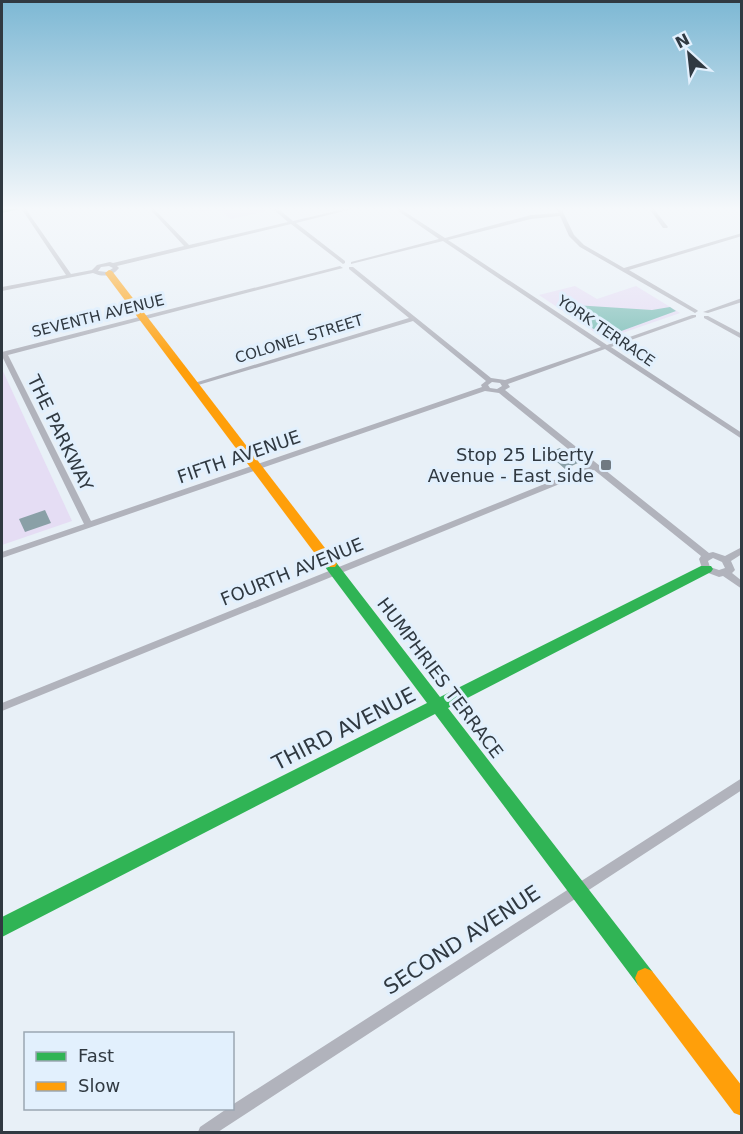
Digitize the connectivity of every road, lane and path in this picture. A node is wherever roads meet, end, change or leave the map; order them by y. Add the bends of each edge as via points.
1 (59, 261) edge
2 (138, 261) edge
3 (336, 261) edge
4 (370, 261) edge
5 (476, 261) edge
6 (608, 261) edge
7 (654, 261) edge
8 (341, 265) junction
9 (352, 266) junction
10 (111, 269) junction
11 (624, 270) junction
12 (68, 274) junction
13 (2, 289) edge
14 (741, 300) edge
15 (695, 313) junction
16 (706, 315) junction
17 (144, 319) junction
18 (413, 319) junction
19 (741, 337) edge
20 (605, 346) junction
21 (3, 354) edge
22 (487, 384) junction
23 (192, 385) junction
24 (502, 387) junction
25 (741, 437) edge
26 (256, 467) junction
27 (594, 467) junction
28 (89, 525) junction
29 (741, 550) edge
30 (2, 555) edge
31 (726, 560) junction
32 (706, 562) junction
33 (336, 571) junction
34 (726, 573) junction
35 (741, 586) edge
36 (437, 705) junction
37 (2, 707) edge
38 (741, 783) edge
39 (578, 889) junction
40 (2, 927) edge
41 (741, 1105) edge
42 (205, 1132) edge

1 - 12 street
2 - 10 street
3 - 8 street
4 - 9 street, SEVENTH AVENUE
5 - 20 street, YORK TERRACE
6 - 11 street
7 - 11 street
8 - 9 street, SEVENTH AVENUE
8 - 17 street, SEVENTH AVENUE
9 - 18 street
10 - 12 street
10 - 17 street, HUMPHRIES TERRACE
11 - 15 street
12 - 13 street
14 - 16 street
15 - 16 street
15 - 20 street
16 - 19 street
17 - 21 street, SEVENTH AVENUE
17 - 23 street, HUMPHRIES TERRACE
18 - 22 street
18 - 23 street, COLONEL STREET
20 - 24 street
20 - 25 street, YORK TERRACE
21 - 28 street, THE PARKWAY
22 - 24 street
22 - 24 street
22 - 26 street, FIFTH AVENUE
23 - 26 street, HUMPHRIES TERRACE
24 - 27 street
26 - 28 street, FIFTH AVENUE
26 - 33 street, HUMPHRIES TERRACE
27 - 32 street
27 - 33 street, FOURTH AVENUE
28 - 30 street, FIFTH AVENUE
29 - 31 street
31 - 32 street via 713,555
31 - 34 street via 730,570
32 - 34 street via 712,573
32 - 36 street, THIRD AVENUE
33 - 36 street, HUMPHRIES TERRACE
33 - 37 street, FOURTH AVENUE
34 - 35 street
36 - 39 street, HUMPHRIES TERRACE
36 - 40 street, THIRD AVENUE
38 - 39 street, SECOND AVENUE
39 - 41 street, HUMPHRIES TERRACE
39 - 42 street, SECOND AVENUE

